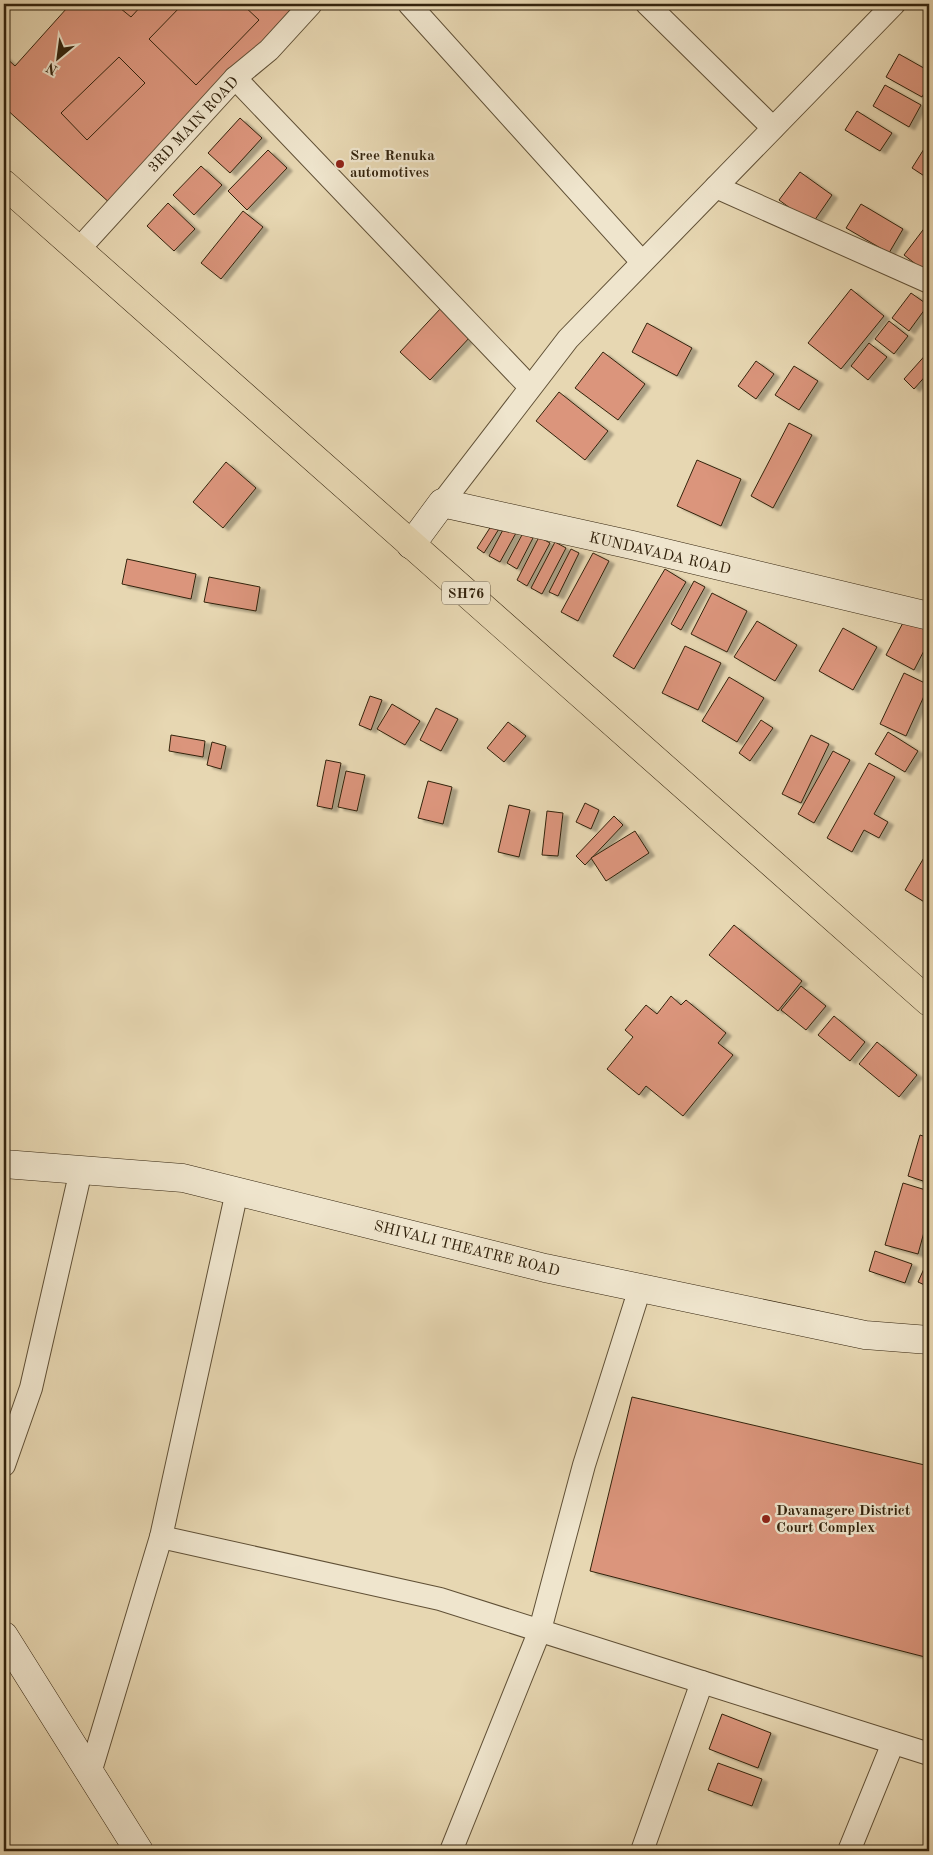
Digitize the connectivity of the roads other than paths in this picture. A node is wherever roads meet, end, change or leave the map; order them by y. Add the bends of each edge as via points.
1 (311, 4) edge
2 (409, 4) edge
3 (647, 4) edge
4 (894, 4) edge
5 (234, 78) junction
6 (773, 128) junction
7 (4, 184) edge
8 (716, 187) junction
9 (79, 249) junction
10 (642, 262) junction
11 (929, 282) edge
12 (530, 387) junction
13 (442, 503) junction
14 (411, 545) junction
15 (929, 616) edge
16 (929, 1002) edge
17 (4, 1164) edge
18 (81, 1170) junction
19 (237, 1191) junction
20 (640, 1288) junction
21 (929, 1340) edge
22 (4, 1465) edge
23 (161, 1537) junction
24 (540, 1630) junction
25 (4, 1636) edge
26 (702, 1682) junction
27 (893, 1742) junction
28 (929, 1754) edge
29 (90, 1773) junction
30 (139, 1851) edge
31 (452, 1851) edge
32 (642, 1851) edge
33 (850, 1851) edge

1 - 5 street, 3RD MAIN ROAD via 269,50
2 - 10 street
3 - 6 street
4 - 6 street
5 - 9 street, 3RD MAIN ROAD
5 - 12 street
6 - 8 street
7 - 9 main road, SH76
8 - 10 street
8 - 11 street
9 - 14 main road, SH76
10 - 12 street via 568,339
12 - 13 street
13 - 14 street
13 - 15 street, KUNDAVADA ROAD
14 - 16 main road, SH76
17 - 18 street, SHIVALI THEATRE ROAD
18 - 19 street, SHIVALI THEATRE ROAD via 183,1178
18 - 22 street via 31,1388
19 - 20 street, SHIVALI THEATRE ROAD via 545,1268
19 - 23 street
20 - 21 street, SHIVALI THEATRE ROAD via 865,1335
20 - 24 street via 584,1465
23 - 24 street via 440,1599
23 - 29 street
24 - 26 street
24 - 31 street
25 - 29 street
26 - 27 street
26 - 32 street
27 - 28 street
27 - 33 street
29 - 30 street

